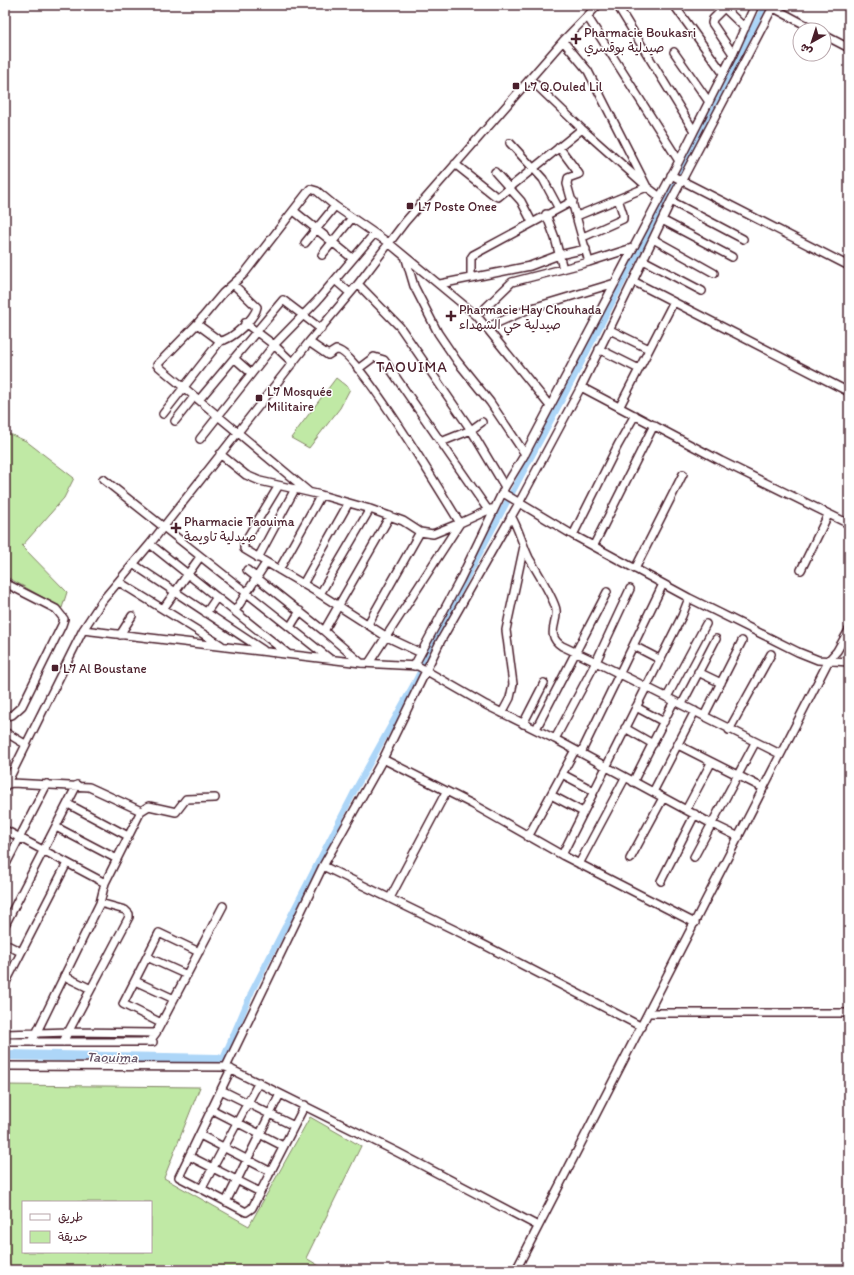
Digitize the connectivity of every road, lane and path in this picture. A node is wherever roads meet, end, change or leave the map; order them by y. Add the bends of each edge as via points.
1 (598, 5) edge
2 (617, 5) edge
3 (674, 5) edge
4 (755, 5) edge
5 (724, 6) edge
6 (773, 6) edge
7 (587, 16) junction
8 (802, 22) edge
9 (745, 28) junction
10 (832, 38) edge
11 (563, 41) junction
12 (849, 48) edge
13 (674, 52) dead end
14 (733, 54) junction
15 (723, 73) junction
16 (530, 79) junction
17 (709, 102) junction
18 (582, 129) junction
19 (694, 131) junction
20 (510, 143) dead end
21 (559, 147) junction
22 (679, 161) junction
23 (455, 164) junction
24 (534, 167) junction
25 (495, 172) dead end
26 (672, 175) junction
27 (681, 180) junction
28 (647, 187) junction
29 (510, 188) junction
30 (660, 197) junction
31 (618, 199) junction
32 (573, 201) junction
33 (671, 201) junction
34 (335, 206) junction
35 (558, 208) junction
36 (294, 211) junction
37 (546, 214) junction
38 (577, 216) junction
39 (352, 218) junction
40 (662, 220) junction
41 (532, 222) junction
42 (317, 229) junction
43 (374, 234) junction
44 (583, 237) junction
45 (653, 239) junction
46 (743, 239) dead end
47 (333, 242) junction
48 (305, 243) dead end
49 (390, 244) junction
50 (632, 248) junction
51 (586, 249) junction
52 (322, 255) dead end
53 (559, 255) junction
54 (352, 258) junction
55 (406, 258) junction
56 (732, 258) dead end
57 (643, 260) junction
58 (545, 261) junction
59 (590, 262) junction
60 (849, 266) edge
61 (563, 269) junction
62 (547, 273) junction
63 (714, 273) dead end
64 (470, 278) junction
65 (335, 280) junction
66 (633, 282) junction
67 (615, 283) junction
68 (233, 284) junction
69 (358, 284) junction
70 (440, 284) junction
71 (702, 291) dead end
72 (350, 293) junction
73 (673, 303) junction
74 (303, 315) junction
75 (477, 316) junction
76 (246, 323) junction
77 (197, 324) junction
78 (488, 327) junction
79 (321, 329) junction
80 (610, 330) junction
81 (256, 331) junction
82 (220, 341) junction
83 (309, 342) junction
84 (274, 345) junction
85 (599, 349) junction
86 (649, 349) junction
87 (234, 358) junction
88 (294, 363) junction
89 (358, 369) junction
90 (639, 369) junction
91 (252, 373) junction
92 (581, 387) junction
93 (184, 388) junction
94 (849, 392) edge
95 (196, 398) junction
96 (549, 405) junction
97 (620, 406) junction
98 (162, 414) dead end
99 (635, 415) junction
100 (218, 417) junction
101 (175, 421) dead end
102 (482, 422) dead end
103 (654, 425) junction
104 (471, 430) junction
105 (238, 432) junction
106 (200, 439) dead end
107 (441, 442) junction
108 (220, 454) junction
109 (525, 454) junction
110 (683, 474) dead end
111 (103, 479) dead end
112 (278, 487) junction
113 (295, 489) junction
114 (309, 492) junction
115 (505, 492) junction
116 (321, 495) junction
117 (516, 501) junction
118 (348, 504) junction
119 (370, 509) junction
120 (492, 509) junction
121 (828, 515) junction
122 (390, 516) junction
123 (511, 516) junction
124 (460, 523) junction
125 (849, 524) edge
126 (163, 526) junction
127 (420, 532) junction
128 (573, 534) junction
129 (150, 544) junction
130 (594, 545) junction
131 (524, 546) junction
132 (200, 557) junction
133 (258, 558) junction
134 (266, 563) junction
135 (133, 564) junction
136 (635, 568) junction
137 (247, 570) dead end
138 (279, 570) junction
139 (802, 570) dead end
140 (187, 574) junction
141 (256, 578) junction
142 (119, 582) junction
143 (5, 583) edge
144 (303, 584) junction
145 (663, 584) junction
146 (630, 589) dead end
147 (174, 592) junction
148 (247, 592) junction
149 (607, 592) dead end
150 (320, 594) junction
151 (217, 597) junction
152 (689, 598) junction
153 (338, 606) junction
154 (163, 609) junction
155 (235, 611) junction
156 (300, 612) junction
157 (206, 613) junction
158 (132, 616) dead end
159 (368, 624) junction
160 (706, 624) dead end
161 (290, 627) junction
162 (83, 630) junction
163 (849, 630) edge
164 (324, 631) junction
165 (120, 635) junction
166 (387, 637) junction
167 (716, 639) dead end
168 (742, 641) dead end
169 (223, 646) junction
170 (634, 646) junction
171 (265, 651) junction
172 (420, 653) junction
173 (575, 653) junction
174 (288, 654) junction
175 (771, 654) dead end
176 (331, 660) junction
177 (660, 660) junction
178 (829, 660) junction
179 (596, 662) junction
180 (849, 662) edge
181 (361, 663) junction
182 (369, 663) junction
183 (416, 666) junction
184 (427, 671) junction
185 (698, 672) junction
186 (620, 675) junction
187 (544, 683) dead end
188 (721, 683) junction
189 (646, 688) junction
190 (667, 697) junction
191 (678, 703) junction
192 (636, 707) junction
193 (695, 711) junction
194 (502, 713) junction
195 (5, 716) edge
196 (704, 716) junction
197 (664, 722) junction
198 (523, 724) junction
199 (625, 728) junction
200 (536, 730) junction
201 (729, 730) junction
202 (5, 732) edge
203 (555, 740) junction
204 (755, 743) junction
205 (25, 744) junction
206 (653, 744) junction
207 (678, 745) junction
208 (578, 751) junction
209 (780, 754) junction
210 (383, 759) junction
211 (711, 763) junction
212 (606, 768) junction
213 (562, 774) junction
214 (737, 776) junction
215 (625, 778) junction
216 (633, 782) junction
217 (47, 784) junction
218 (77, 785) junction
219 (6, 786) edge
220 (763, 788) junction
221 (594, 791) junction
222 (446, 792) junction
223 (653, 792) junction
224 (551, 795) junction
225 (215, 798) dead end
226 (663, 798) junction
227 (68, 804) junction
228 (686, 810) junction
229 (140, 811) junction
230 (583, 812) junction
231 (695, 814) junction
232 (712, 824) junction
233 (56, 827) junction
234 (5, 830) edge
235 (128, 836) junction
236 (528, 837) junction
237 (739, 837) junction
238 (20, 838) junction
239 (44, 850) junction
240 (562, 855) junction
241 (694, 857) dead end
242 (117, 859) junction
243 (630, 859) dead end
244 (68, 862) junction
245 (579, 864) junction
246 (5, 866) edge
247 (323, 866) junction
248 (661, 881) dead end
249 (105, 883) junction
250 (390, 898) junction
251 (100, 903) junction
252 (224, 906) dead end
253 (695, 923) junction
254 (5, 925) edge
255 (5, 944) edge
256 (21, 952) junction
257 (199, 952) junction
258 (147, 957) junction
259 (187, 975) junction
260 (64, 976) junction
261 (135, 981) junction
262 (5, 984) edge
263 (92, 989) junction
264 (174, 999) junction
265 (649, 1013) junction
266 (849, 1013) edge
267 (161, 1023) junction
268 (642, 1027) junction
269 (69, 1032) junction
270 (36, 1033) junction
271 (156, 1033) junction
272 (5, 1034) edge
273 (5, 1042) edge
274 (32, 1042) junction
275 (63, 1042) junction
276 (5, 1066) edge
277 (228, 1068) junction
278 (259, 1082) junction
279 (221, 1090) junction
280 (280, 1094) junction
281 (248, 1104) junction
282 (305, 1105) junction
283 (211, 1109) junction
284 (270, 1115) junction
285 (238, 1124) junction
286 (294, 1126) junction
287 (200, 1135) junction
288 (259, 1135) junction
289 (283, 1146) junction
290 (225, 1147) junction
291 (189, 1156) junction
292 (247, 1159) junction
293 (214, 1168) junction
294 (271, 1172) junction
295 (237, 1180) junction
296 (202, 1188) junction
297 (260, 1192) junction
298 (226, 1202) junction
299 (538, 1226) junction
300 (516, 1270) edge

1 - 7 street
2 - 19 street
3 - 15 street
4 - 9 street
5 - 9 street
5 - 14 street via 712,23
6 - 8 street
6 - 27 street
7 - 11 street
7 - 22 street
9 - 14 street
10 - 12 street
11 - 16 street
11 - 28 street via 588,71
13 - 17 street
14 - 15 street
15 - 17 street
16 - 18 street
16 - 23 street
17 - 19 street
18 - 21 street
18 - 28 street
19 - 22 street
20 - 24 street
21 - 24 street
21 - 32 street via 579,174 566,181
22 - 26 street
23 - 29 street via 496,196
23 - 49 street via 405,222
24 - 29 street
24 - 35 street via 549,187
25 - 29 street
26 - 27 street
26 - 30 street
27 - 33 street
27 - 60 street
28 - 30 street
28 - 31 street
29 - 41 street via 521,201
30 - 50 street
31 - 38 street
31 - 44 street via 623,219
32 - 35 street
32 - 38 street
33 - 40 street
33 - 46 street
34 - 36 street via 317,191 310,189
34 - 39 street
34 - 42 street
35 - 37 street
36 - 42 street
36 - 68 street via 244,274
37 - 41 street
37 - 53 street
38 - 44 street
39 - 43 street
39 - 47 street
40 - 45 street
40 - 56 street
41 - 64 street via 473,255
42 - 47 street
42 - 48 street
43 - 49 street
43 - 54 street
44 - 51 street
45 - 57 street
45 - 63 street
47 - 52 street
47 - 54 street
49 - 55 street
49 - 69 street
50 - 59 street
50 - 67 street
51 - 53 street
51 - 59 street
53 - 58 street
53 - 61 street
54 - 65 street
55 - 70 street
55 - 109 street via 414,286 438,333
57 - 66 street
57 - 71 street
58 - 62 street
58 - 64 street
59 - 61 street
61 - 62 street
62 - 75 street via 512,282
64 - 70 street
65 - 72 street
65 - 74 street
66 - 73 street
66 - 80 street
67 - 78 street via 528,309
67 - 96 street
68 - 76 street via 258,307
68 - 77 street
69 - 72 street
69 - 104 street via 400,327
70 - 75 street
72 - 79 street
73 - 86 street
73 - 94 street
74 - 79 street
74 - 81 street via 283,300
74 - 84 street
75 - 78 street
76 - 81 street
76 - 82 street via 228,340
77 - 82 street
77 - 93 street via 157,365
78 - 96 street via 513,363
79 - 83 street
80 - 85 street
80 - 86 street
81 - 84 street
81 - 87 street
82 - 93 street
83 - 88 street
83 - 89 street via 328,356 336,350 342,352
84 - 88 street
84 - 91 street
85 - 90 street
85 - 92 street
86 - 90 street
87 - 91 street
87 - 95 street
88 - 105 street
89 - 107 street via 374,357 384,360
89 - 124 street via 410,442
90 - 97 street
91 - 100 street
92 - 97 street
92 - 117 street
93 - 95 street
93 - 98 street
95 - 100 street
95 - 101 street
96 - 109 street
97 - 99 street
99 - 103 street
99 - 128 street
100 - 105 street
100 - 106 street
102 - 104 street
103 - 121 street
103 - 130 street
104 - 107 street
104 - 115 street
105 - 108 street
105 - 114 street
107 - 120 street
108 - 112 street via 246,475
108 - 126 street
109 - 115 street
110 - 136 street
111 - 126 street
112 - 113 street
112 - 133 street via 243,545 246,551
113 - 114 street
113 - 133 street
114 - 116 street
115 - 117 street
115 - 120 street
116 - 118 street
116 - 138 street
117 - 123 street
117 - 128 street
118 - 119 street
118 - 144 street
119 - 122 street
119 - 150 street
120 - 124 street
120 - 172 street via 460,580
121 - 125 street
121 - 139 street
122 - 127 street
122 - 153 street
123 - 131 street via 518,527
123 - 184 street via 440,642
124 - 127 street via 433,534
124 - 166 street
126 - 129 street
126 - 132 street
127 - 159 street
128 - 130 street
129 - 135 street
129 - 140 street
130 - 136 street
131 - 173 street via 556,610 554,637 557,643
131 - 194 street via 506,630 513,684 510,698
132 - 140 street
132 - 148 street
133 - 134 street
134 - 138 street
134 - 141 street
135 - 142 street
135 - 147 street
136 - 145 street
137 - 141 street
138 - 144 street
140 - 147 street
140 - 151 street
141 - 148 street
141 - 156 street
142 - 154 street
142 - 162 street via 98,606
143 - 195 street via 56,609 64,619 22,706 12,715
144 - 150 street
145 - 152 street
145 - 170 street
146 - 179 street
147 - 154 street
147 - 157 street
148 - 155 street
148 - 161 street
149 - 173 street
150 - 153 street
151 - 155 street
151 - 157 street
152 - 177 street
152 - 178 street via 810,658
153 - 159 street
153 - 164 street
154 - 169 street
155 - 174 street
156 - 161 street
156 - 164 street
157 - 171 street
158 - 165 street
159 - 166 street
160 - 190 street
161 - 176 street
162 - 165 street
162 - 205 street
163 - 178 street
164 - 181 street
165 - 169 street
166 - 172 street
166 - 182 street
167 - 185 street
168 - 188 street
169 - 171 street
170 - 177 street
170 - 186 street
171 - 174 street
172 - 183 street
173 - 179 street
173 - 200 street
174 - 176 street
175 - 201 street
176 - 181 street
177 - 189 street
178 - 180 street
178 - 209 street
179 - 186 street
179 - 203 street
181 - 182 street
182 - 183 street
183 - 184 street
184 - 194 street
184 - 210 street
185 - 188 street
185 - 191 street
186 - 189 street
186 - 208 street
187 - 198 street
188 - 196 street
189 - 190 street
189 - 192 street
190 - 191 street
191 - 193 street
191 - 197 street
192 - 197 street
192 - 199 street
193 - 196 street
193 - 207 street
194 - 198 street
196 - 201 street
197 - 206 street
198 - 200 street
199 - 206 street
199 - 212 street
200 - 203 street
201 - 204 street
202 - 205 street
203 - 208 street
204 - 209 street
204 - 214 street
205 - 219 street
206 - 216 street
207 - 211 street
207 - 223 street
208 - 212 street
208 - 213 street
209 - 220 street
210 - 222 street
210 - 247 street
211 - 214 street
211 - 228 street
212 - 215 street
212 - 221 street
213 - 221 street
213 - 224 street
214 - 220 street
214 - 232 street
215 - 216 street
215 - 245 street
216 - 223 street
217 - 218 street
217 - 219 street via 12,783
217 - 238 street
218 - 227 street
218 - 229 street via 97,790
220 - 237 street
221 - 230 street
222 - 236 street
222 - 250 street
223 - 226 street
224 - 230 street
224 - 236 street
225 - 229 street via 186,799 176,812 149,806
226 - 228 street
226 - 243 street
227 - 233 street
227 - 235 street
228 - 231 street
229 - 235 street
230 - 240 street
231 - 232 street
231 - 248 street
232 - 237 street
232 - 241 street
233 - 239 street
233 - 242 street
234 - 238 street
235 - 242 street
236 - 240 street
237 - 253 street
238 - 239 street
238 - 246 street
239 - 244 street
239 - 254 street
240 - 245 street
242 - 249 street
244 - 249 street
244 - 256 street
245 - 253 street
247 - 250 street
247 - 277 street
249 - 251 street
250 - 268 street
251 - 260 street
251 - 263 street via 125,910 129,917
252 - 257 street
253 - 265 street
255 - 256 street
256 - 262 street
257 - 258 street via 159,933
257 - 259 street
258 - 259 street
258 - 261 street
259 - 264 street
260 - 263 street
260 - 270 street
261 - 264 street
261 - 267 street via 123,1004
263 - 269 street
264 - 267 street
265 - 266 street
265 - 268 street
267 - 271 street
268 - 299 street
269 - 270 street
269 - 271 street
269 - 275 street
270 - 272 street
270 - 274 street
271 - 275 street via 151,1042
273 - 274 street
274 - 275 street
276 - 277 street
277 - 278 street
277 - 279 street
278 - 280 street
278 - 281 street
279 - 281 street
279 - 283 street
280 - 282 street
280 - 284 street
281 - 284 street
281 - 285 street
282 - 286 street
282 - 299 street
283 - 285 street
283 - 287 street
284 - 286 street
284 - 288 street
285 - 288 street
285 - 290 street
286 - 289 street
287 - 290 street
287 - 291 street
288 - 289 street
288 - 292 street
289 - 294 street
290 - 292 street
290 - 293 street
291 - 293 street
291 - 296 street via 179,1177
292 - 294 street
292 - 295 street
293 - 295 street
293 - 296 street
294 - 297 street
295 - 297 street
295 - 298 street
296 - 298 street
297 - 298 street via 246,1212
299 - 300 street

